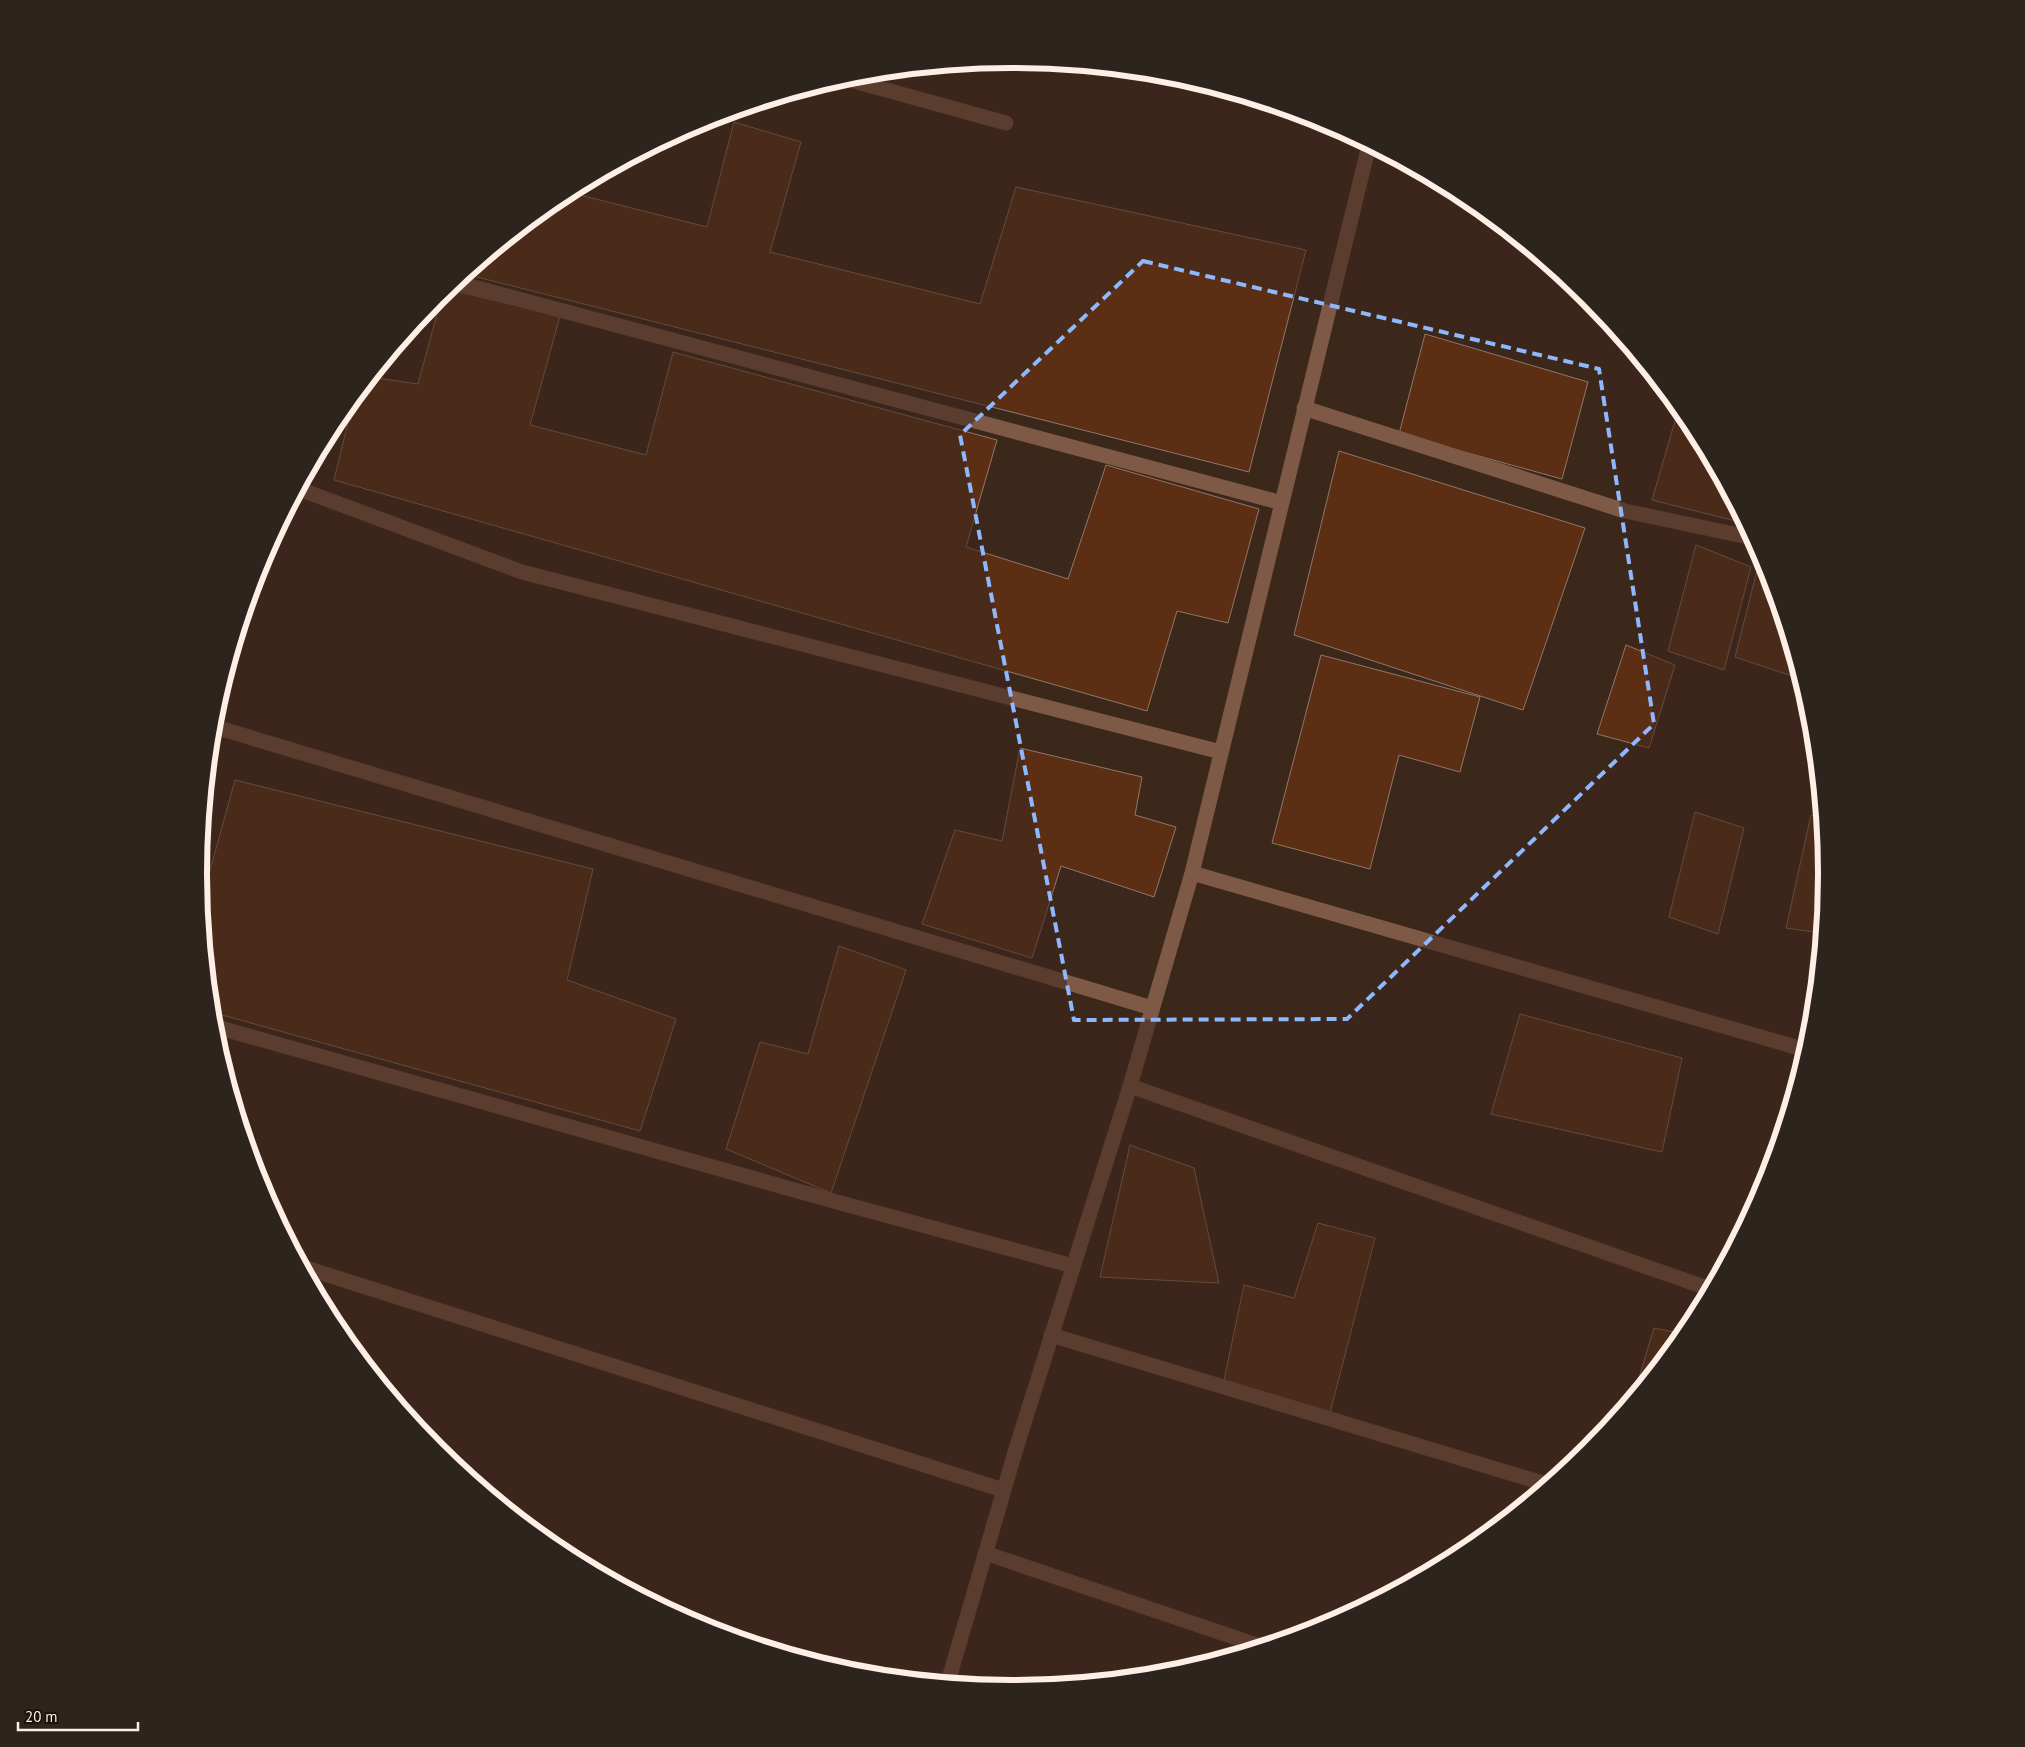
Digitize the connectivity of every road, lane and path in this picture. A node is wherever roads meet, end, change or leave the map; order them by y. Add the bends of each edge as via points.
1 (859, 82) edge
2 (1006, 124) dead end
3 (1367, 150) edge
4 (464, 284) edge
5 (1304, 408) junction
6 (303, 491) edge
7 (1282, 503) junction
8 (1744, 536) edge
9 (220, 728) edge
10 (1221, 752) junction
11 (1192, 873) junction
12 (1152, 1008) junction
13 (222, 1028) edge
14 (1799, 1048) edge
15 (1130, 1086) junction
16 (1073, 1266) junction
17 (311, 1269) edge
18 (1705, 1287) edge
19 (1051, 1335) junction
20 (1540, 1482) edge
21 (1003, 1490) junction
22 (985, 1554) junction
23 (1251, 1643) edge
24 (949, 1677) edge

1 - 2 street
3 - 5 street
4 - 7 street
5 - 7 street
5 - 8 street via 1626,510
6 - 10 street via 522,572
7 - 10 street
9 - 12 street
10 - 11 street
11 - 12 street
11 - 14 street
12 - 15 street
13 - 16 street
15 - 16 street
15 - 18 street
16 - 19 street
17 - 21 street
19 - 20 street
19 - 21 street
21 - 22 street
22 - 23 street
22 - 24 street

